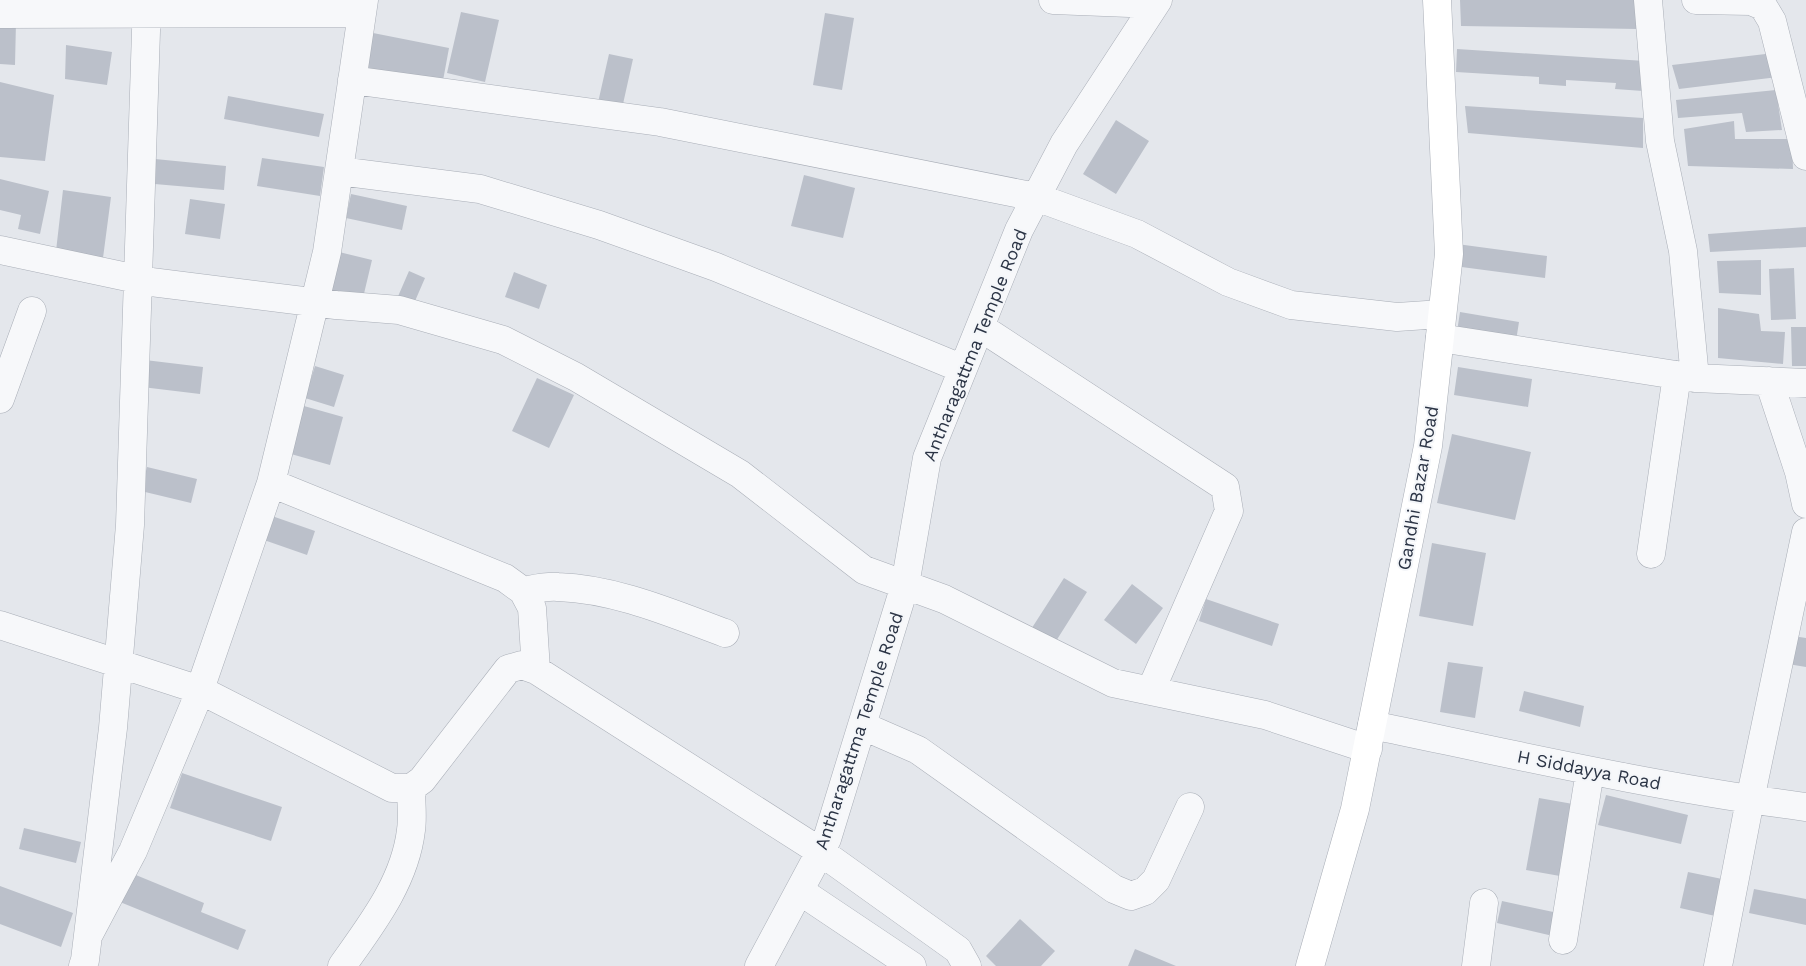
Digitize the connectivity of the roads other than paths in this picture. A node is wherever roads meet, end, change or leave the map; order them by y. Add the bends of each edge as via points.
1 (1053, 0) edge
2 (1437, 0) edge
3 (1648, 0) edge
4 (1696, 0) edge
5 (1157, 2) edge
6 (147, 6) edge
7 (363, 6) edge
8 (0, 14) edge
9 (352, 80) junction
10 (1806, 156) edge
11 (339, 171) junction
12 (1036, 197) junction
13 (0, 250) edge
14 (138, 279) junction
15 (314, 302) junction
16 (32, 311) dead end
17 (1441, 326) junction
18 (980, 327) junction
19 (963, 369) junction
20 (1686, 376) junction
21 (1769, 381) junction
22 (1806, 383) edge
23 (0, 399) edge
24 (271, 483) junction
25 (1806, 504) edge
26 (1806, 532) edge
27 (1651, 554) dead end
28 (905, 585) junction
29 (523, 591) junction
30 (0, 625) edge
31 (725, 633) dead end
32 (118, 663) junction
33 (536, 670) junction
34 (200, 690) junction
35 (1151, 690) junction
36 (863, 726) junction
37 (1370, 737) junction
38 (1590, 771) junction
39 (411, 788) junction
40 (1750, 800) junction
41 (1190, 807) dead end
42 (1806, 808) edge
43 (821, 852) junction
44 (800, 891) junction
45 (1484, 903) dead end
46 (88, 936) junction
47 (1563, 940) dead end
48 (83, 966) edge
49 (342, 966) edge
50 (758, 966) edge
51 (912, 966) edge
52 (967, 966) edge
53 (1310, 966) edge
54 (1476, 966) edge
55 (1718, 966) edge

1 - 5 street
2 - 17 main road, Gandhi Bazar Road via 1449,254
3 - 20 street via 1660,141 1683,251
4 - 10 street via 1751,1 1763,6 1772,21
5 - 12 street, Antharagattma Temple Road via 1064,144
6 - 7 street
6 - 8 street
6 - 14 street
7 - 9 street
9 - 11 street
9 - 12 street via 660,122
11 - 15 street via 327,252
11 - 19 street via 480,189 598,225 716,267
12 - 17 street via 1137,234 1228,282 1291,305 1398,317
12 - 18 street, Antharagattma Temple Road via 1019,230
13 - 14 street, H Siddayya Road
14 - 15 street, H Siddayya Road
14 - 32 street via 130,525
15 - 24 street
15 - 28 street, H Siddayya Road via 399,310 503,340 576,377 740,474 864,570
16 - 23 street
17 - 20 street
17 - 37 main road, Gandhi Bazar Road via 1428,446
18 - 19 street, Antharagattma Temple Road
18 - 35 street via 1226,487 1229,511
19 - 28 street, Antharagattma Temple Road via 927,458
20 - 21 street
20 - 27 street
21 - 22 street
21 - 25 street via 1799,472
24 - 29 street via 505,578
24 - 34 street
26 - 40 street
28 - 35 street, H Siddayya Road via 944,599 1114,683
28 - 36 street, Antharagattma Temple Road
29 - 31 street via 555,586 593,590 647,604
29 - 33 street via 532,608
30 - 32 street
32 - 34 street
32 - 46 street
33 - 39 street via 522,665 508,669 422,780
33 - 43 street
34 - 39 street via 392,788
34 - 46 street via 133,851
35 - 37 street, H Siddayya Road
36 - 41 street via 918,750 1114,889 1132,896 1145,891 1156,880
36 - 43 street, Antharagattma Temple Road
37 - 38 street, H Siddayya Road
37 - 53 main road, Gandhi Bazar Road via 1355,809
38 - 40 street, H Siddayya Road
38 - 47 street
39 - 49 street via 411,830 399,876 368,930
40 - 42 street, H Siddayya Road
40 - 55 street
43 - 44 street, Antharagattma Temple Road
43 - 52 street via 958,950
44 - 50 street, Antharagattma Temple Road
44 - 51 street
45 - 54 street
46 - 48 street

